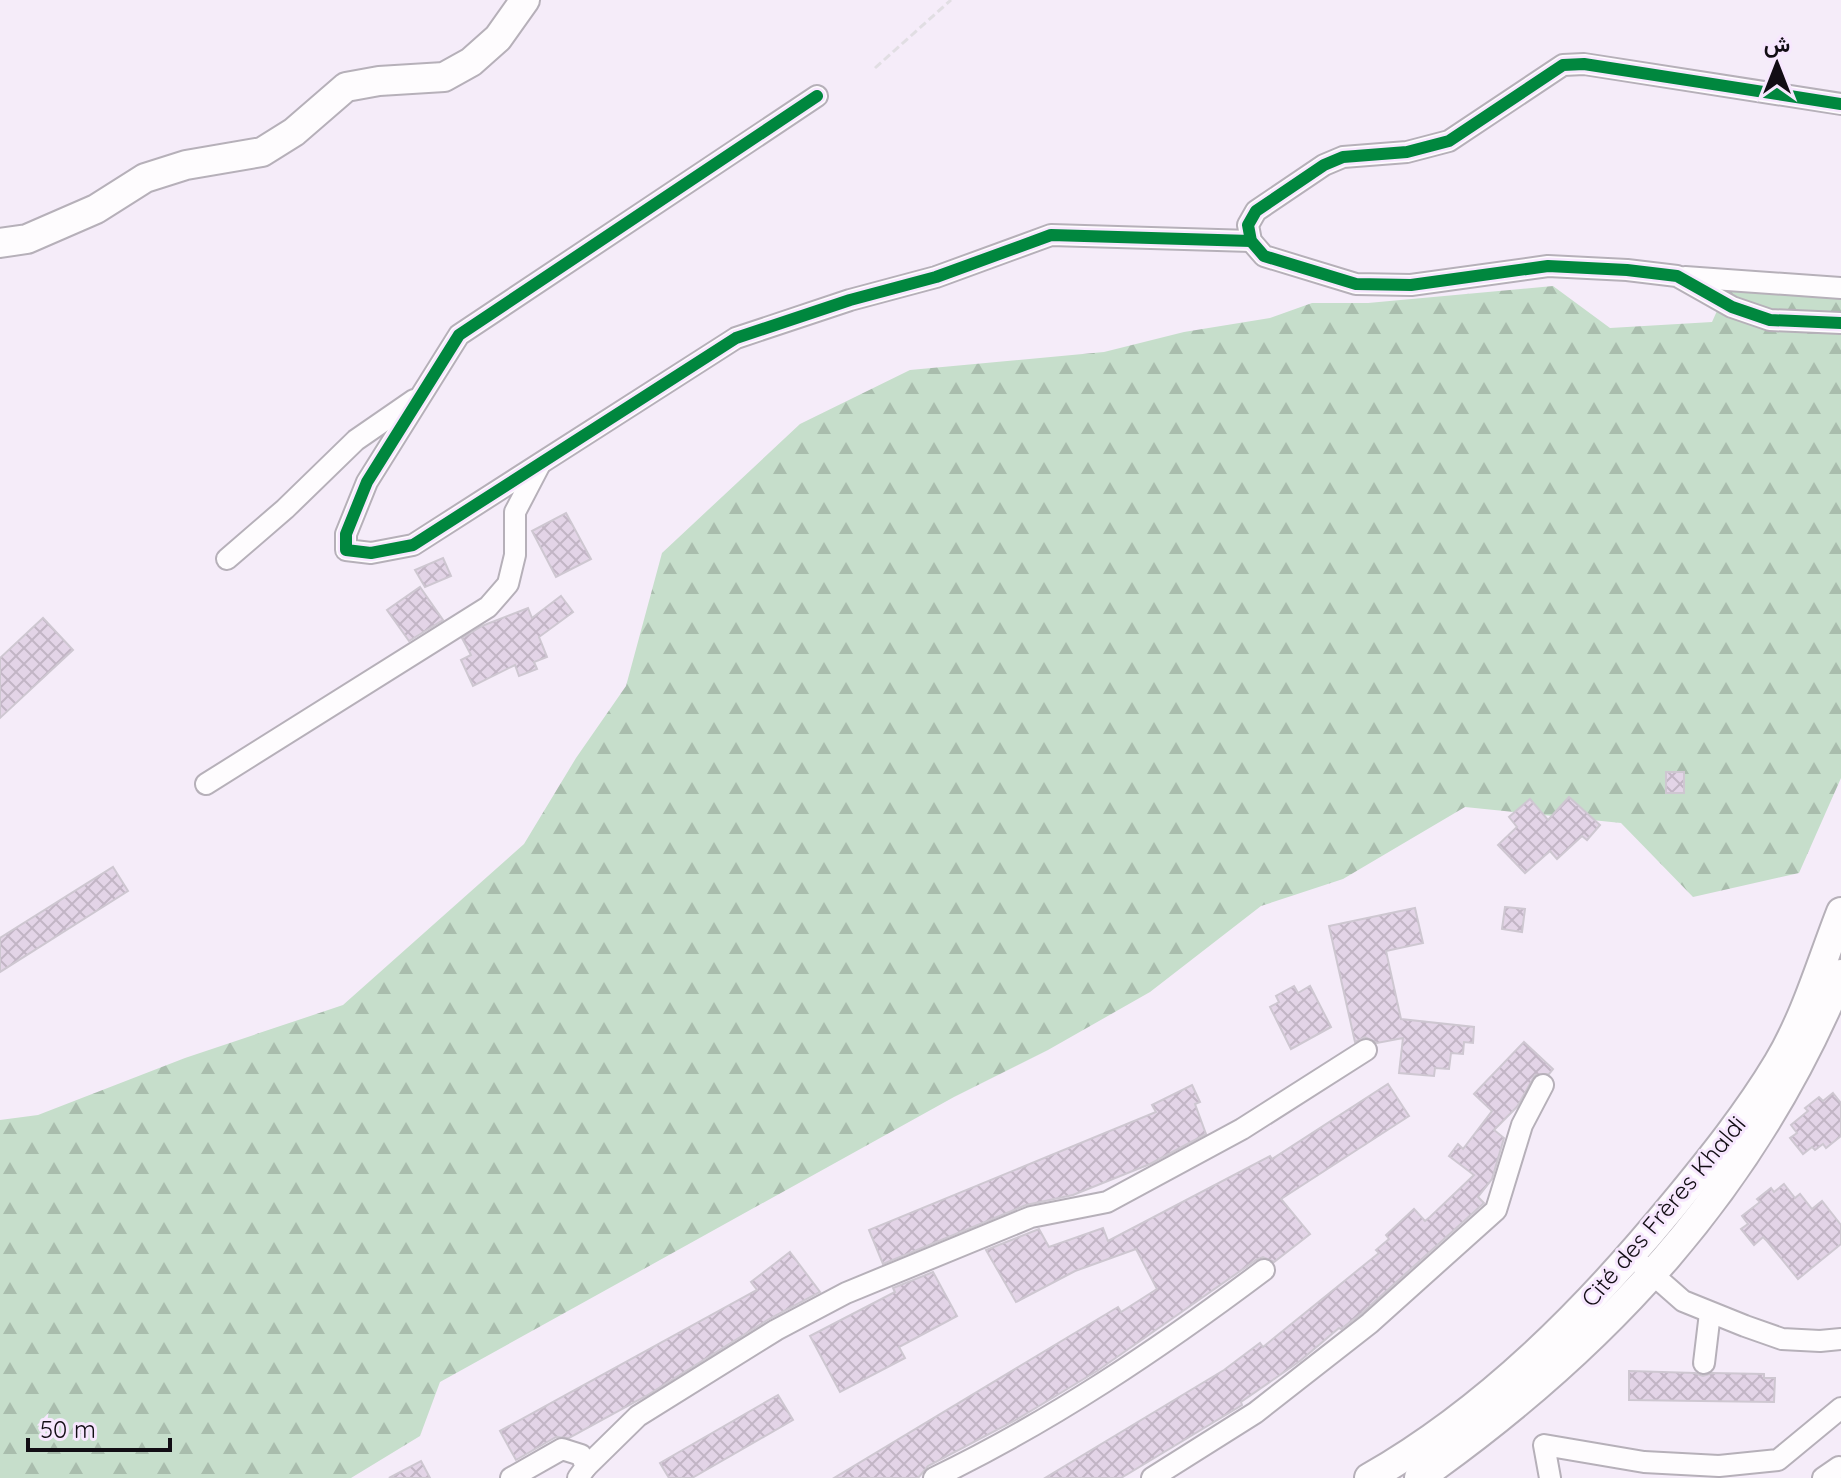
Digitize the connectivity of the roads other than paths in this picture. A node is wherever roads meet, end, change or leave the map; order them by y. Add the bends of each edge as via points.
1 (525, 0) edge
2 (817, 96) dead end
3 (1841, 104) edge
4 (1251, 241) junction
5 (0, 243) edge
6 (1677, 276) junction
7 (1841, 288) edge
8 (1841, 323) edge
9 (421, 396) junction
10 (541, 463) junction
11 (227, 559) dead end
12 (206, 784) dead end
13 (1841, 912) edge
14 (1841, 974) edge
15 (1366, 1050) dead end
16 (1543, 1085) dead end
17 (1642, 1265) junction
18 (1264, 1270) dead end
19 (1710, 1313) junction
20 (1841, 1339) edge
21 (1704, 1363) dead end
22 (1841, 1408) edge
23 (582, 1472) edge
24 (511, 1478) edge
25 (934, 1478) edge
26 (1152, 1478) edge
27 (1369, 1478) edge
28 (1419, 1478) edge
29 (1550, 1478) edge

1 - 5 main road via 498,38 444,77 346,87 262,152 145,178 96,209 27,239
2 - 9 street via 459,335
3 - 4 street via 1563,65 1449,141 1407,152 1343,157 1324,165 1256,211 1248,225
4 - 6 street via 1264,256 1356,284 1411,285 1548,266
4 - 10 street via 1051,235 936,277 736,338
6 - 7 street
6 - 8 street via 1732,307 1770,320
9 - 10 street via 367,482 346,534 346,550 371,553 413,545
9 - 11 street via 356,440
10 - 12 street via 515,512 515,555 508,584 488,607
13 - 17 main road, Cité des Frères Khaldi via 1802,1019 1778,1062
14 - 17 main road, Cité des Frères Khaldi via 1799,1065 1721,1192
15 - 23 street via 1242,1129 1107,1202 1031,1217 846,1293 776,1330 638,1416
16 - 26 street via 1522,1125 1496,1210 1347,1341 1255,1413
17 - 19 street via 1683,1301
17 - 27 main road, Cité des Frères Khaldi via 1581,1310 1489,1394
17 - 28 main road, Cité des Frères Khaldi via 1541,1385
18 - 25 street via 1057,1413
19 - 20 street via 1782,1339
19 - 21 street
22 - 29 street via 1778,1460 1719,1466 1644,1462 1544,1445
23 - 24 street via 581,1455 562,1449

